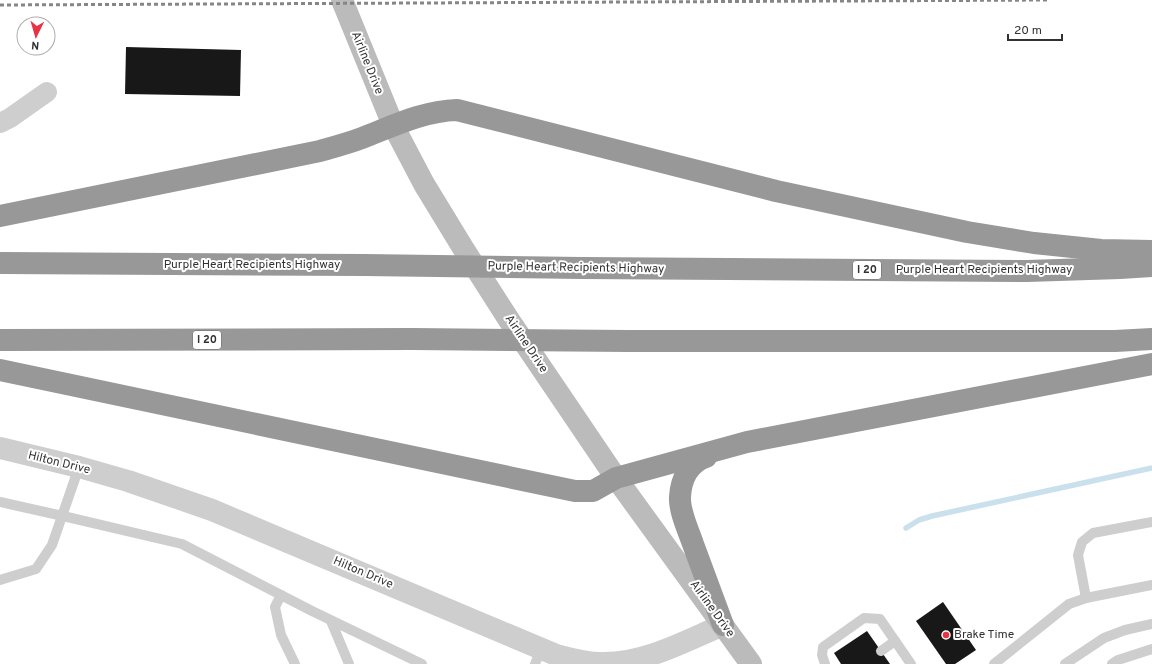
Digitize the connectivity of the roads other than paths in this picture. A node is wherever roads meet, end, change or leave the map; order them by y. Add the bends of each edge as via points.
1 (342, 0) edge
2 (47, 92) dead end
3 (0, 123) edge
4 (393, 125) junction
5 (0, 216) edge
6 (1152, 252) edge
7 (0, 263) edge
8 (1152, 266) edge
9 (1152, 339) edge
10 (0, 340) edge
11 (1152, 364) edge
12 (0, 370) edge
13 (747, 442) junction
14 (0, 448) edge
15 (79, 467) junction
16 (616, 478) junction
17 (0, 502) edge
18 (63, 516) junction
19 (1152, 522) edge
20 (0, 580) edge
21 (1152, 585) edge
22 (281, 595) junction
23 (1086, 598) junction
24 (331, 620) junction
25 (1152, 624) edge
26 (723, 625) junction
27 (895, 641) junction
28 (1152, 649) edge
29 (394, 651) junction
30 (881, 651) dead end
31 (538, 657) edge
32 (907, 663) edge
33 (295, 664) edge
34 (350, 664) edge
35 (401, 664) edge
36 (422, 664) edge
37 (751, 664) edge
38 (825, 664) edge
39 (994, 664) edge
40 (1065, 664) edge
41 (1112, 664) edge

1 - 4 main road, Airline Drive
2 - 3 street
4 - 5 highway via 320,151
4 - 6 highway via 428,113 457,110 776,191 952,228 1034,243
4 - 16 main road, Airline Drive via 424,184 463,248
7 - 8 highway, Purple Heart Recipients Highway / I 20, bridge via 1027,271
9 - 10 highway, I 20, bridge
11 - 13 highway
12 - 16 highway via 575,491 593,491
13 - 16 highway
13 - 26 highway via 704,457 694,464 685,474 680,499
14 - 15 street, Hilton Drive
15 - 18 lane
15 - 31 street, Hilton Drive via 220,513
16 - 26 main road, Airline Drive
17 - 18 lane
18 - 20 lane via 52,545 36,569
18 - 22 lane via 182,544
19 - 23 lane via 1093,533 1082,542 1078,555
21 - 23 lane
22 - 24 lane
22 - 33 lane via 275,607 282,635
23 - 39 lane via 1069,604
24 - 29 lane
24 - 34 lane
25 - 40 lane via 1104,638
26 - 31 street, Hilton Drive via 662,651 623,662 602,664 556,655
26 - 37 main road, Airline Drive
27 - 30 lane
27 - 32 lane
27 - 38 lane via 880,619 864,618 823,647
28 - 41 lane
29 - 35 lane
29 - 36 lane

